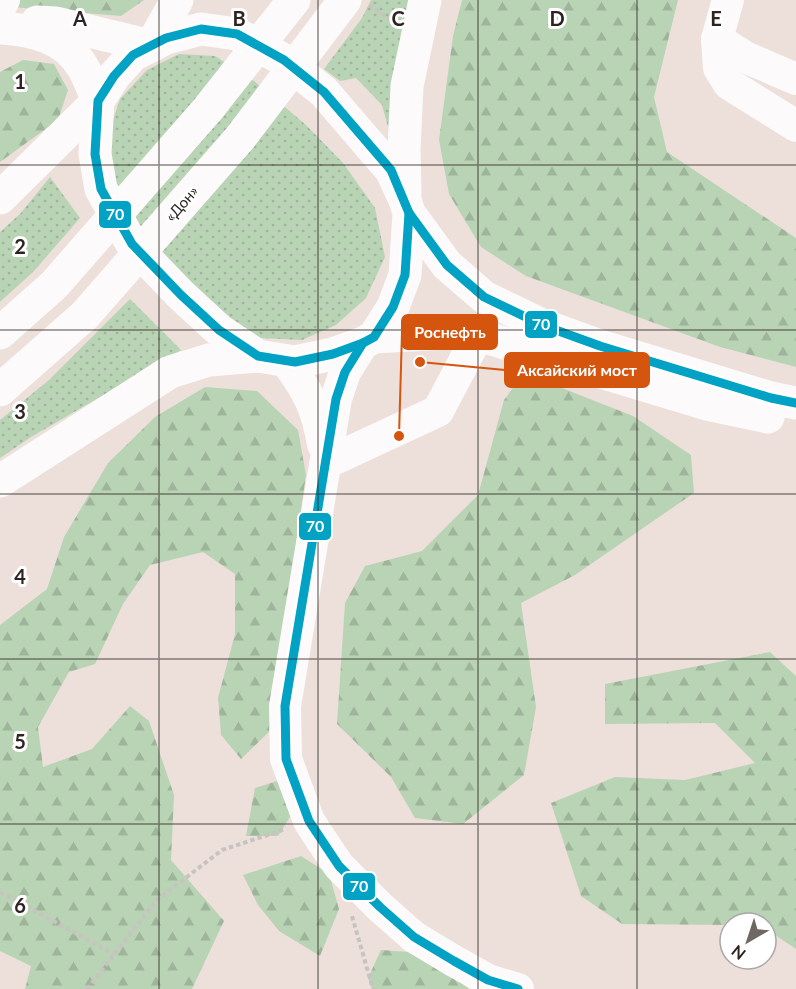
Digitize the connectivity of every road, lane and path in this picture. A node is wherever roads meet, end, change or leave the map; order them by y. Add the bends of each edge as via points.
1 (4, 0) edge
2 (177, 0) edge
3 (294, 0) edge
4 (424, 0) edge
5 (728, 0) edge
6 (349, 2) edge
7 (0, 7) edge
8 (0, 26) edge
9 (417, 37) junction
10 (717, 39) junction
11 (151, 46) junction
12 (796, 79) edge
13 (98, 101) junction
14 (796, 126) edge
15 (0, 198) edge
16 (407, 207) junction
17 (0, 333) edge
18 (478, 335) junction
19 (369, 340) junction
20 (272, 358) junction
21 (0, 390) edge
22 (796, 403) edge
23 (796, 423) edge
24 (326, 463) junction
25 (0, 481) edge
26 (309, 821) junction
27 (0, 892) edge
28 (349, 908) dead end
29 (114, 954) junction
30 (454, 961) junction
31 (87, 989) edge
32 (373, 989) edge
33 (486, 989) edge
34 (518, 989) edge

1 - 7 street
2 - 11 main road
3 - 17 main road via 208,109 54,285
4 - 9 main road
5 - 10 street
6 - 9 path
6 - 21 main road, «Дон» via 240,138 84,315
8 - 11 main road via 56,23
8 - 13 main road via 46,36 68,48 82,66
9 - 16 main road via 407,87
10 - 12 street via 745,57
10 - 14 street via 719,68 729,84
11 - 13 main road via 133,55
11 - 16 main road via 165,38 201,29 237,34 285,60 324,92 352,122 391,170
13 - 15 main road
13 - 20 main road via 96,154 101,189 132,244 219,330
16 - 19 main road via 405,275 393,307
16 - 22 main road via 447,265 484,297 542,325 600,346
18 - 19 main road via 449,333
18 - 23 main road via 707,404
18 - 24 street via 438,411
19 - 20 main road via 333,354 295,362
19 - 24 street via 345,372 336,399
20 - 24 street via 307,390 319,420
20 - 25 main road via 209,360 170,372
24 - 26 street via 285,706 286,759
26 - 29 path via 222,850 157,900
26 - 30 street via 339,866 380,908 414,938
27 - 29 path
28 - 32 path
29 - 31 path
30 - 33 street
30 - 34 street via 488,980

